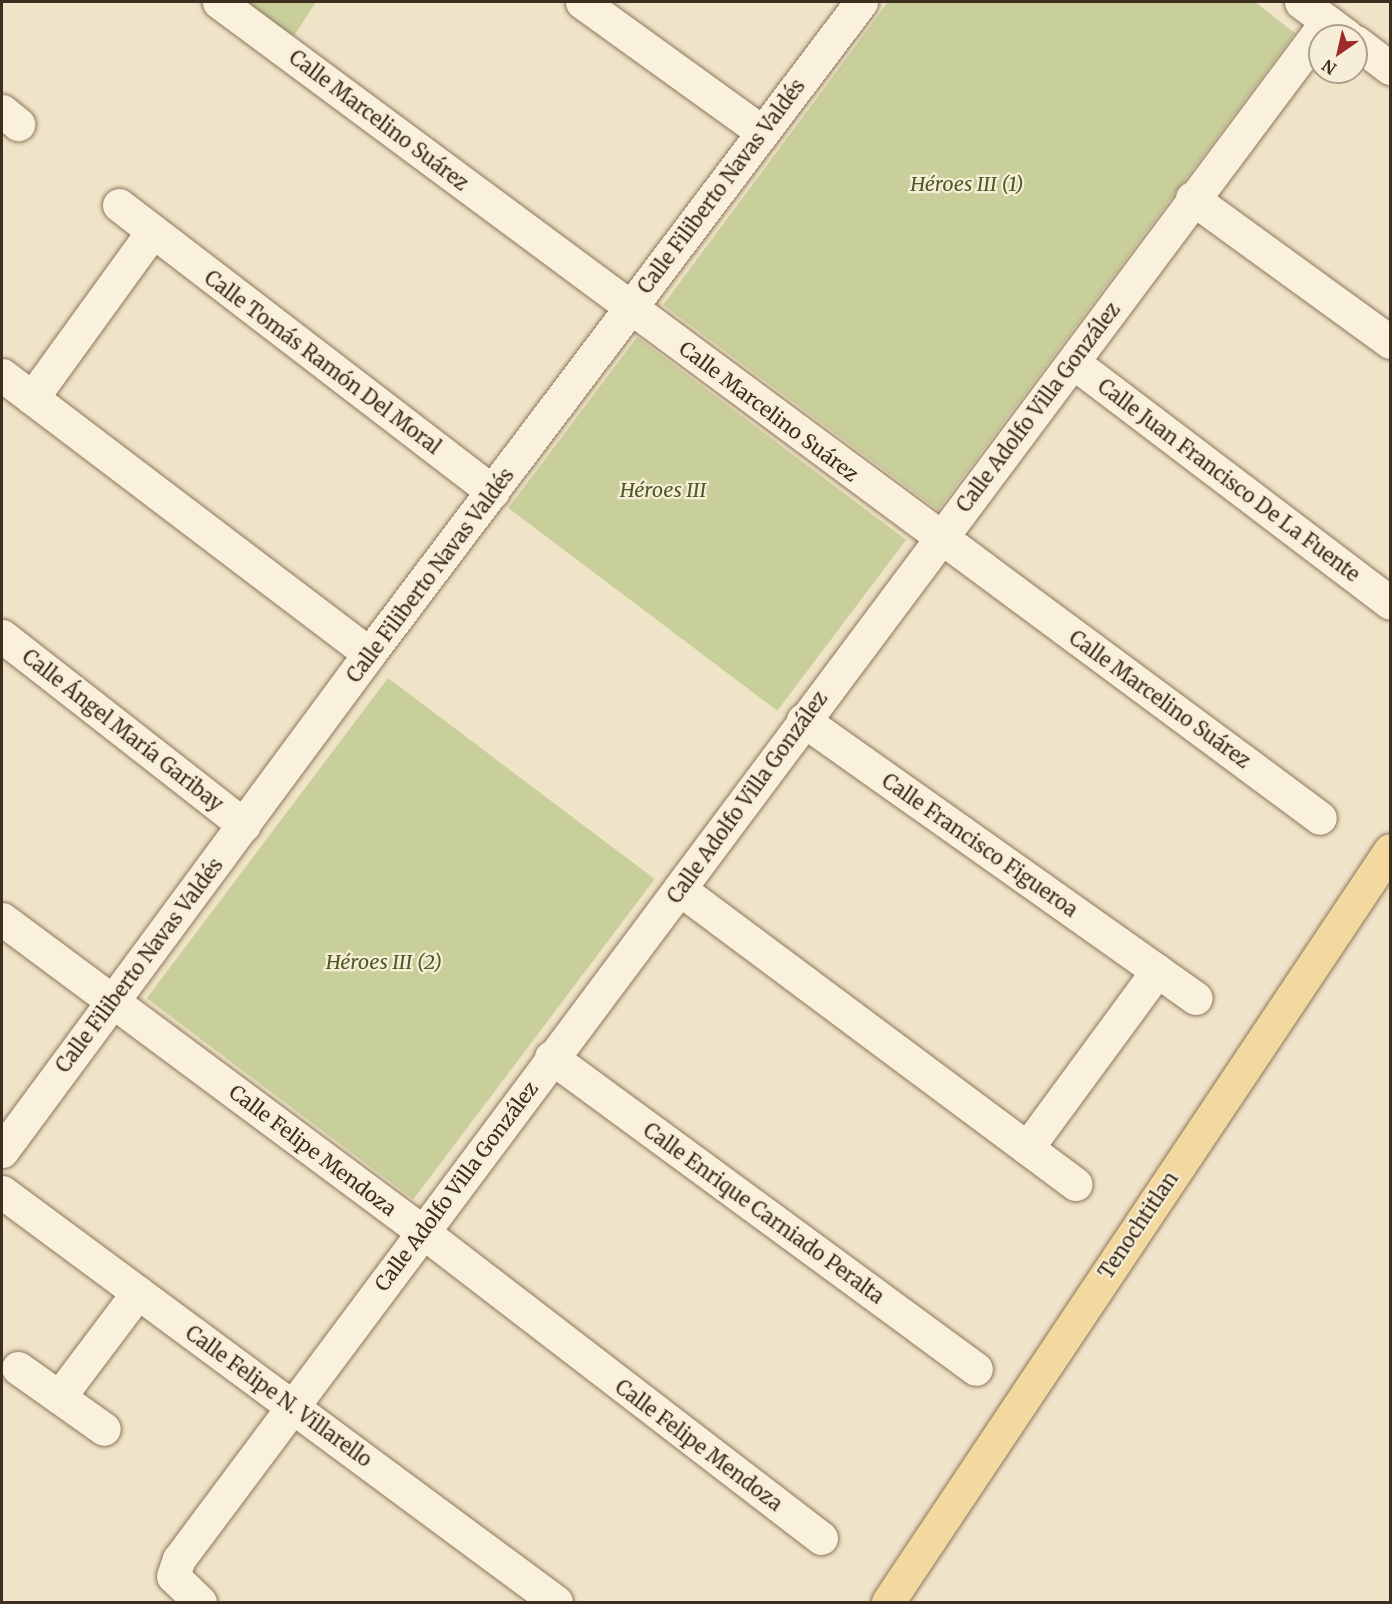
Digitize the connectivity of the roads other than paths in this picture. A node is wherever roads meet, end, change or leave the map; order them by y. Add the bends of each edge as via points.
1 (219, 2) edge
2 (582, 2) edge
3 (861, 2) edge
4 (1301, 2) edge
5 (1331, 24) edge
6 (1368, 51) edge
7 (1308, 62) edge
8 (1390, 68) edge
9 (761, 131) junction
10 (1192, 198) junction
11 (119, 206) dead end
12 (153, 231) junction
13 (630, 308) junction
14 (1390, 342) edge
15 (1073, 362) junction
16 (2, 375) edge
17 (32, 398) junction
18 (493, 492) junction
19 (940, 537) junction
20 (1389, 598) edge
21 (2, 636) edge
22 (369, 654) junction
23 (802, 720) junction
24 (1320, 818) dead end
25 (244, 825) junction
26 (1390, 850) edge
27 (681, 890) junction
28 (2, 919) edge
29 (1157, 970) junction
30 (1196, 998) dead end
31 (112, 1000) junction
32 (551, 1057) junction
33 (1027, 1148) junction
34 (2, 1151) edge
35 (1075, 1184) dead end
36 (2, 1192) edge
37 (423, 1232) junction
38 (138, 1292) junction
39 (18, 1368) dead end
40 (976, 1369) dead end
41 (59, 1397) junction
42 (291, 1405) junction
43 (104, 1429) dead end
44 (821, 1538) dead end
45 (200, 1602) edge
46 (556, 1602) edge
47 (888, 1602) edge

1 - 13 street, Calle Marcelino Suárez
2 - 9 street
3 - 9 street, Calle Filiberto Navas Valdés
4 - 5 street
6 - 8 street
7 - 10 street, Calle Adolfo Villa González
9 - 13 street, Calle Filiberto Navas Valdés
10 - 14 street
10 - 15 street, Calle Adolfo Villa González
11 - 12 street, Calle Tomás Ramón Del Moral
12 - 17 street
12 - 18 street, Calle Tomás Ramón Del Moral
13 - 18 street, Calle Filiberto Navas Valdés
13 - 19 street, Calle Marcelino Suárez
15 - 19 street, Calle Adolfo Villa González
15 - 20 street, Calle Juan Francisco De La Fuente
16 - 17 street
17 - 22 street
18 - 22 street, Calle Filiberto Navas Valdés
19 - 23 street, Calle Adolfo Villa González
19 - 24 street, Calle Marcelino Suárez
21 - 25 street, Calle Ángel María Garibay
22 - 25 street, Calle Filiberto Navas Valdés
23 - 27 street, Calle Adolfo Villa González
23 - 29 street, Calle Francisco Figueroa
25 - 31 street, Calle Filiberto Navas Valdés
26 - 47 main road, Tenochtitlan
27 - 32 street, Calle Adolfo Villa González
27 - 33 street
28 - 31 street, Calle Felipe Mendoza
29 - 30 street, Calle Francisco Figueroa
29 - 33 street
31 - 34 street, Calle Filiberto Navas Valdés
31 - 37 street, Calle Felipe Mendoza
32 - 37 street, Calle Adolfo Villa González
32 - 40 street, Calle Enrique Carniado Peralta
33 - 35 street
36 - 38 street, Calle Felipe N. Villarello
37 - 42 street, Calle Adolfo Villa González
37 - 44 street, Calle Felipe Mendoza
38 - 41 street
38 - 42 street, Calle Felipe N. Villarello
39 - 41 street
41 - 43 street
42 - 45 street, Calle Adolfo Villa González via 179,1559 173,1576
42 - 46 street, Calle Felipe N. Villarello

